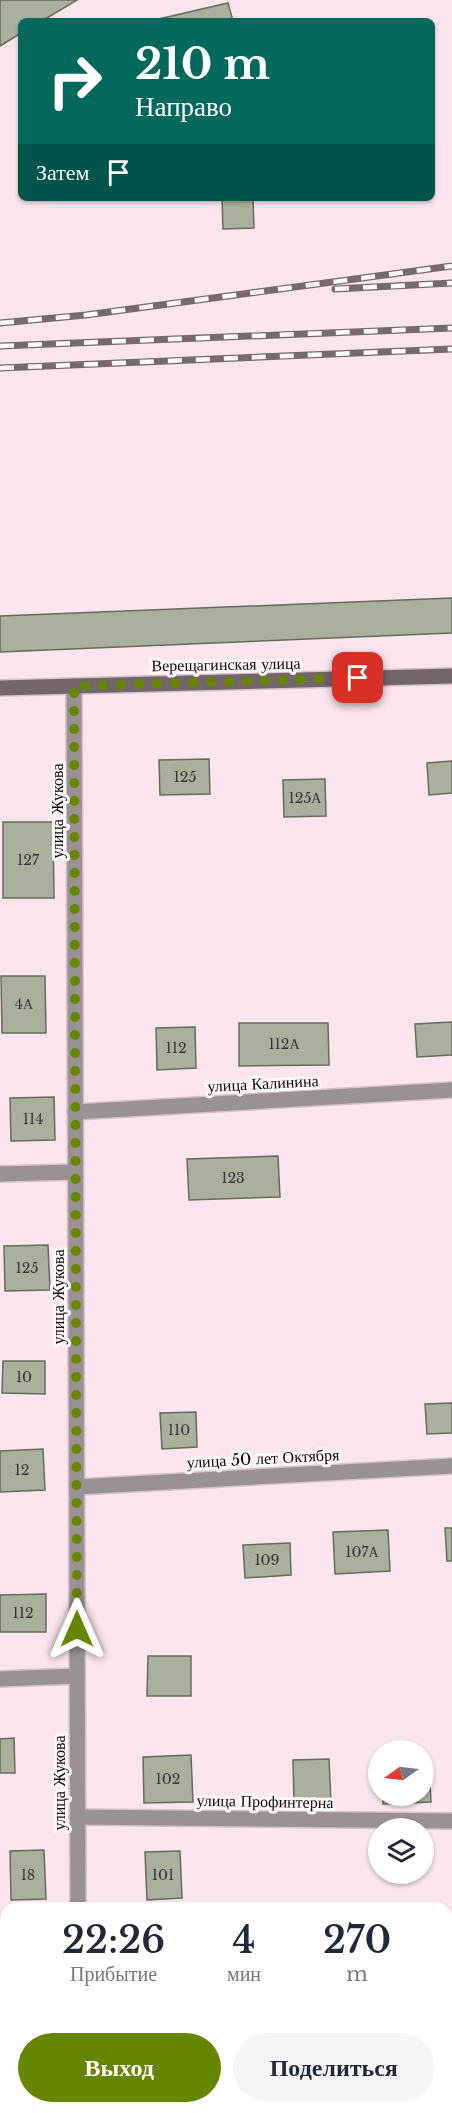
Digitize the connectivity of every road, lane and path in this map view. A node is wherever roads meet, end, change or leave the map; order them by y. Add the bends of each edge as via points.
1 (452, 676) edge
2 (74, 686) junction
3 (0, 688) edge
4 (452, 1090) edge
5 (75, 1112) junction
6 (75, 1172) junction
7 (0, 1174) edge
8 (452, 1466) edge
9 (76, 1487) junction
10 (77, 1676) junction
11 (0, 1678) edge
12 (77, 1817) junction
13 (452, 1821) edge
14 (78, 1902) edge

1 - 2 main road, Верещагинская улица
2 - 3 main road, Верещагинская улица
2 - 5 street, улица Жукова
4 - 5 street, улица Калинина
5 - 6 street, улица Жукова
6 - 7 street
6 - 9 street, улица Жукова
8 - 9 street, улица 50 лет Октября
9 - 10 street, улица Жукова
10 - 11 street
10 - 12 street, улица Жукова
12 - 13 street, улица Профинтерна
12 - 14 street, улица Жукова

